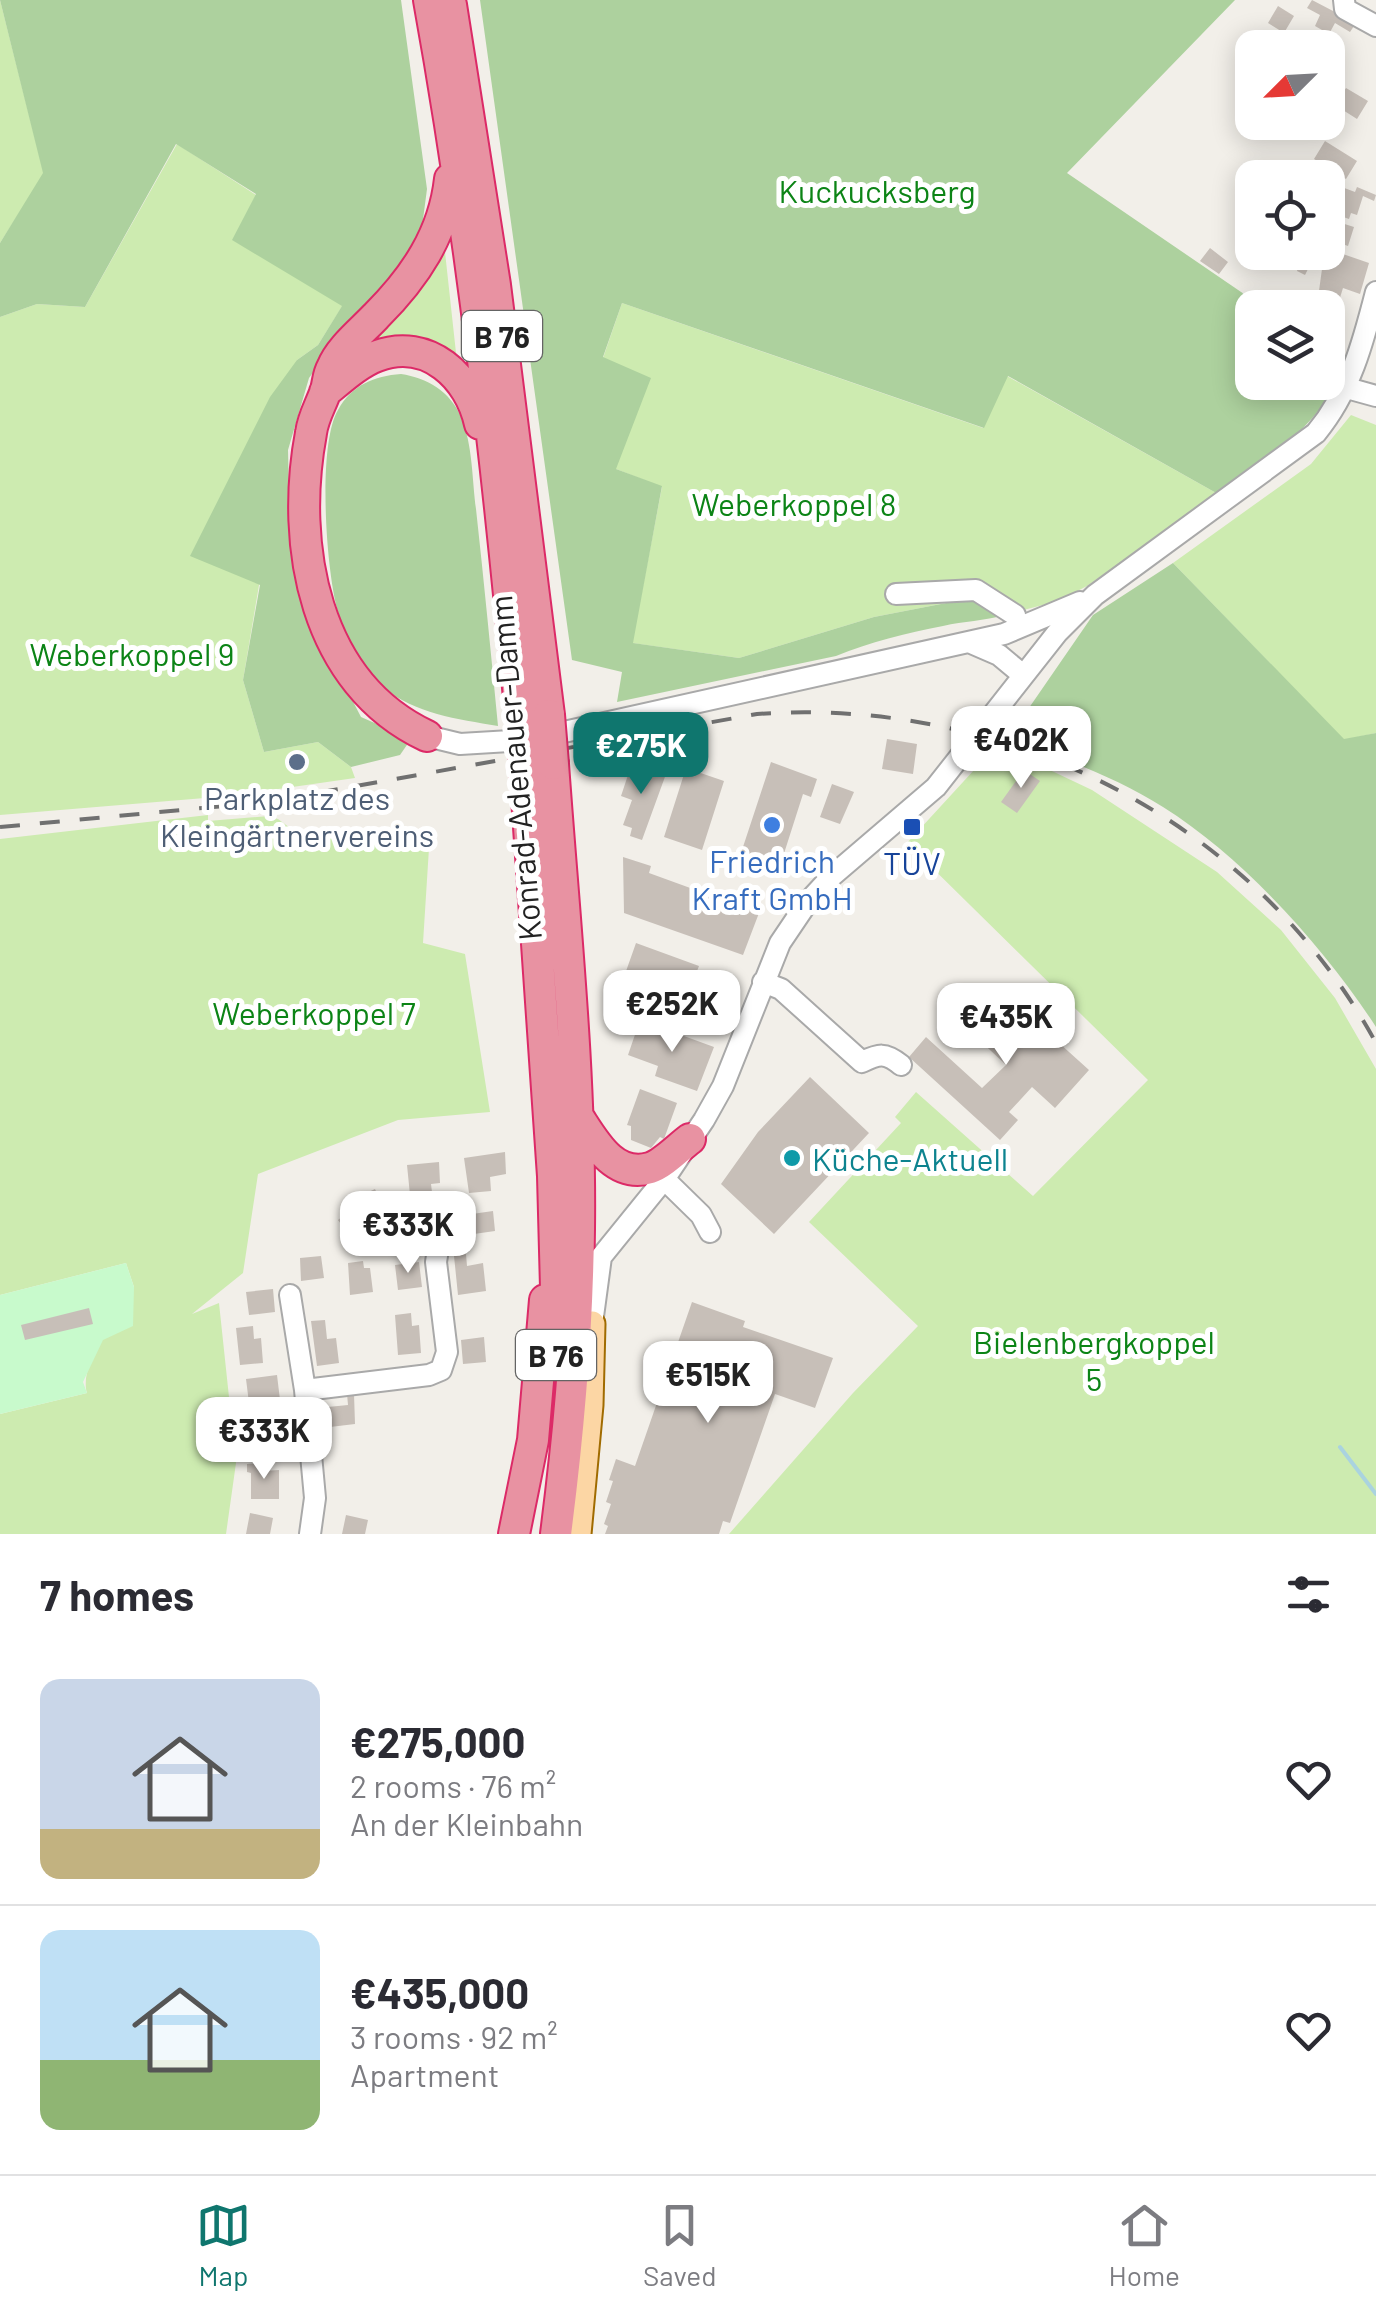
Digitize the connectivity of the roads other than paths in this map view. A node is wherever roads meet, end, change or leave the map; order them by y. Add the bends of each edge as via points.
1 (429, 0) edge
2 (450, 0) edge
3 (1344, 0) edge
4 (1376, 26) edge
5 (452, 142) junction
6 (1376, 292) edge
7 (1347, 388) junction
8 (325, 392) junction
9 (1376, 396) edge
10 (498, 469) junction
11 (896, 594) dead end
12 (1095, 594) junction
13 (1009, 624) junction
14 (969, 642) junction
15 (1028, 669) junction
16 (535, 718) junction
17 (427, 736) joint
18 (539, 766) junction
19 (763, 982) junction
20 (900, 1065) dead end
21 (576, 1112) junction
22 (690, 1139) joint
23 (658, 1173) junction
24 (553, 1176) junction
25 (579, 1226) junction
26 (441, 1230) dead end
27 (710, 1232) dead end
28 (290, 1295) dead end
29 (592, 1324) junction
30 (305, 1390) junction
31 (310, 1534) edge
32 (514, 1534) edge
33 (536, 1534) edge
34 (556, 1534) edge
35 (578, 1534) edge

1 - 5 highway, Konrad-Adenauer-Damm / B 76
2 - 16 highway, Konrad-Adenauer-Damm / B 76 via 498,304
3 - 4 street via 1345,9
5 - 8 highway, B 76 via 437,235 339,356
5 - 10 highway, Konrad-Adenauer-Damm / B 76
6 - 7 street
7 - 9 street
7 - 12 street via 1316,433
8 - 10 highway, B 76 via 378,356 408,352 431,358 456,372 472,395
8 - 17 highway, B 76 via 304,486 316,599 334,646 360,685 387,712
10 - 16 highway, Konrad-Adenauer-Damm / B 76
11 - 13 street via 976,590
12 - 13 street
12 - 15 street
13 - 14 street
13 - 15 street
14 - 15 street
14 - 17 street via 528,740 460,744
15 - 19 street via 936,787 806,903
16 - 18 highway, Konrad-Adenauer-Damm / B 76, bridge
18 - 21 highway, Konrad-Adenauer-Damm / B 76
18 - 24 highway, Konrad-Adenauer-Damm / B 76
19 - 20 street via 781,989 862,1062 879,1054
19 - 22 street via 723,1086
21 - 23 highway via 611,1160
21 - 25 highway, Konrad-Adenauer-Damm / B 76
22 - 23 highway
23 - 27 street via 702,1214
23 - 29 street via 601,1256
24 - 32 highway, B 76 via 544,1223 540,1382
24 - 33 highway, Konrad-Adenauer-Damm / B 76 via 556,1393
25 - 29 highway, B 76
25 - 34 highway, Konrad-Adenauer-Damm / B 76 via 570,1428
26 - 30 street via 436,1262 447,1352 441,1370
28 - 30 street
29 - 35 main road
30 - 31 street via 314,1482

